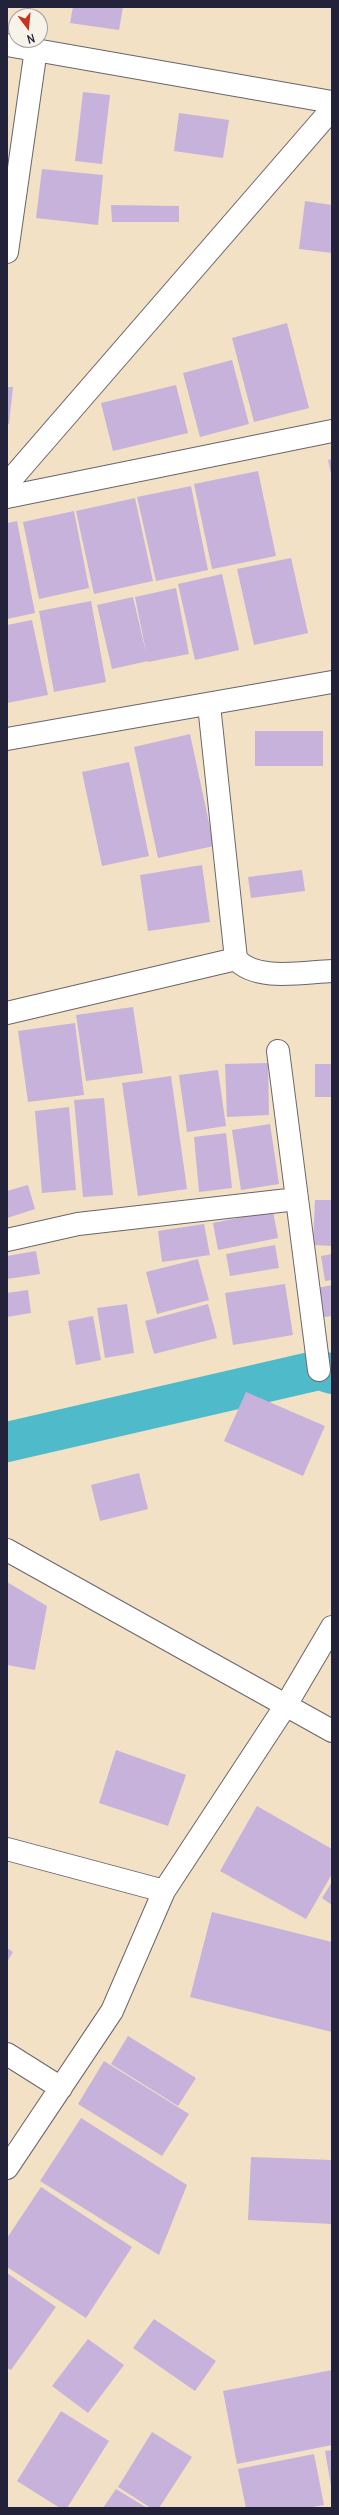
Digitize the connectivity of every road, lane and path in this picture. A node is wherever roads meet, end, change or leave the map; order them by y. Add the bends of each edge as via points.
1 (7, 45) edge
2 (36, 49) junction
3 (332, 102) edge
4 (332, 109) edge
5 (7, 252) edge
6 (332, 431) edge
7 (7, 484) edge
8 (7, 497) edge
9 (332, 682) edge
10 (209, 705) junction
11 (7, 739) edge
12 (236, 959) junction
13 (332, 971) edge
14 (7, 1014) edge
15 (278, 1051) dead end
16 (297, 1199) junction
17 (7, 1240) edge
18 (319, 1370) dead end
19 (7, 1550) edge
20 (332, 1627) edge
21 (286, 1705) junction
22 (332, 1731) edge
23 (7, 1849) edge
24 (164, 1891) junction
25 (7, 2054) edge
26 (61, 2088) junction
27 (7, 2168) edge

1 - 2 street
2 - 3 street
2 - 5 street
4 - 7 street
6 - 8 street
9 - 10 street
10 - 11 street
10 - 12 street
12 - 13 street via 243,967 259,974
12 - 14 street
15 - 16 street
16 - 17 street via 78,1224
16 - 18 street
19 - 21 street
20 - 21 street
21 - 22 street
21 - 24 street
23 - 24 street
24 - 26 street via 112,2011
25 - 26 street
26 - 27 street

